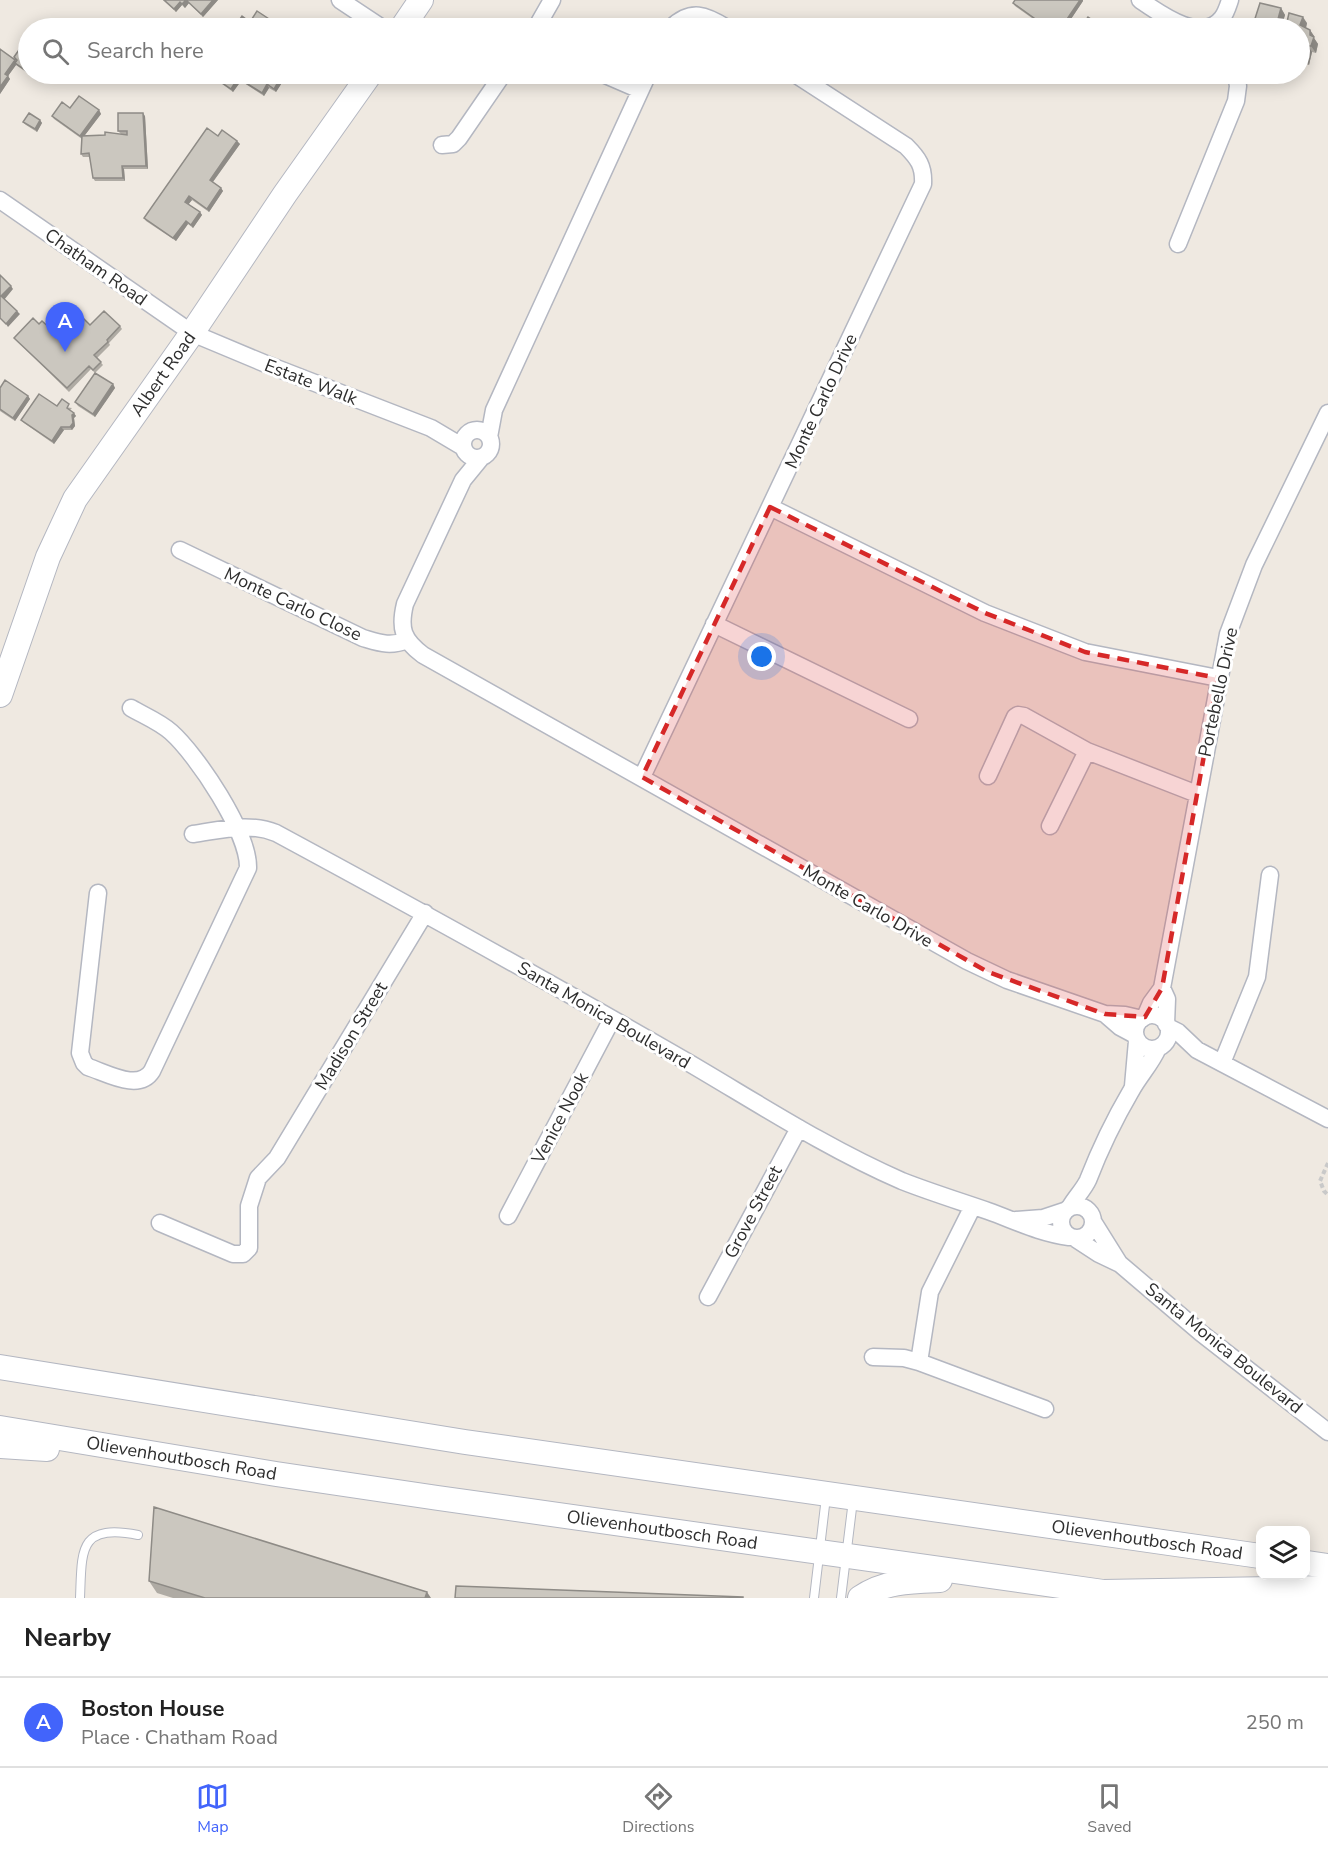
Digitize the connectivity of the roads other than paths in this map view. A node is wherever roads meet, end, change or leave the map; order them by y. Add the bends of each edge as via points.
1 (340, 0) edge
2 (421, 0) edge
3 (552, 0) edge
4 (1140, 0) edge
5 (1230, 0) edge
6 (367, 18) edge
7 (409, 18) edge
8 (542, 18) edge
9 (683, 18) edge
10 (711, 18) edge
11 (1166, 18) edge
12 (1222, 18) edge
13 (363, 84) edge
14 (496, 84) edge
15 (626, 84) edge
16 (643, 84) edge
17 (810, 84) edge
18 (1238, 84) edge
19 (640, 90) junction
20 (442, 144) dead end
21 (0, 200) edge
22 (1178, 244) dead end
23 (192, 333) junction
24 (1328, 413) edge
25 (472, 440) junction
26 (462, 480) junction
27 (770, 507) junction
28 (180, 550) dead end
29 (714, 624) junction
30 (407, 640) junction
31 (1218, 678) junction
32 (0, 695) edge
33 (131, 708) dead end
34 (909, 719) dead end
35 (1087, 751) junction
36 (988, 776) dead end
37 (642, 777) junction
38 (1197, 794) junction
39 (1050, 826) dead end
40 (236, 827) junction
41 (193, 834) dead end
42 (1270, 875) dead end
43 (98, 893) dead end
44 (425, 913) junction
45 (1162, 988) junction
46 (1105, 1014) junction
47 (1143, 1018) junction
48 (612, 1020) junction
49 (1167, 1025) junction
50 (1136, 1038) junction
51 (1159, 1047) junction
52 (1197, 1050) junction
53 (1222, 1063) junction
54 (1133, 1087) junction
55 (1328, 1119) edge
56 (799, 1128) junction
57 (1087, 1182) junction
58 (973, 1206) junction
59 (1067, 1209) junction
60 (508, 1216) dead end
61 (1092, 1218) junction
62 (1015, 1220) junction
63 (160, 1223) dead end
64 (1073, 1238) junction
65 (1120, 1264) junction
66 (708, 1296) dead end
67 (873, 1357) dead end
68 (920, 1362) junction
69 (0, 1366) edge
70 (1045, 1410) dead end
71 (0, 1428) edge
72 (1328, 1432) edge
73 (0, 1446) edge
74 (202, 1461) junction
75 (827, 1493) junction
76 (853, 1497) junction
77 (138, 1535) dead end
78 (819, 1552) junction
79 (1256, 1555) edge
80 (846, 1556) junction
81 (1310, 1564) edge
82 (1328, 1566) edge
83 (994, 1577) junction
84 (1328, 1588) edge
85 (80, 1598) edge
86 (814, 1598) edge
87 (841, 1598) edge
88 (860, 1598) edge

1 - 6 street
2 - 7 main road
3 - 8 street
4 - 11 street
5 - 12 street
9 - 10 street
13 - 23 main road, Albert Road
14 - 20 street via 459,138 453,144
15 - 19 street
16 - 19 street
17 - 27 street, Monte Carlo Drive via 906,146 920,162 923,184
18 - 22 street via 1236,101
19 - 25 street via 494,410
21 - 23 street, Chatham Road
23 - 25 street, Estate Walk via 431,428 448,428
23 - 32 main road, Albert Road via 70,508 48,557
24 - 31 street, Portebello Drive via 1240,598
25 - 26 street
25 - 26 street via 490,449
26 - 30 street via 405,604 401,620
27 - 29 street, Monte Carlo Drive
27 - 31 street via 985,613 1085,652
28 - 30 street, Monte Carlo Close via 363,638 395,645
29 - 34 street
29 - 37 street, Monte Carlo Drive
30 - 37 street, Monte Carlo Drive via 423,655
31 - 38 street, Portebello Drive
33 - 40 street via 170,730 196,758
35 - 36 street via 1018,715
35 - 38 street
35 - 39 street
37 - 46 street, Monte Carlo Drive via 967,962
38 - 45 street, Portebello Drive
40 - 41 street, Santa Monica Boulevard
40 - 43 street via 248,868 152,1071 148,1077 132,1082 88,1067 80,1053
40 - 44 street, Santa Monica Boulevard via 276,833
42 - 53 street via 1257,977
44 - 48 street, Santa Monica Boulevard
44 - 63 street, Madison Street via 277,1158 258,1178 249,1206 249,1248 243,1254 233,1254
45 - 47 street, Portebello Drive
45 - 49 street, Portebello Drive via 1167,999
46 - 47 street, Monte Carlo Drive
46 - 50 street, Monte Carlo Drive
47 - 49 street via 1157,1016
47 - 50 street via 1138,1023
48 - 56 street, Santa Monica Boulevard
48 - 60 street, Venice Nook
49 - 51 street via 1166,1042
49 - 52 street
50 - 51 street via 1147,1049
50 - 54 street
51 - 52 street
51 - 54 street
52 - 53 street
53 - 55 street
54 - 57 street
56 - 58 street, Santa Monica Boulevard via 901,1180
56 - 66 street, Grove Street
57 - 59 street
57 - 61 street
58 - 62 street, Santa Monica Boulevard
58 - 68 street via 930,1292
59 - 61 street via 1085,1208
59 - 62 street, Santa Monica Boulevard via 1043,1218
59 - 64 street via 1061,1225
61 - 64 street via 1088,1235
61 - 65 street, Santa Monica Boulevard
62 - 64 street, Santa Monica Boulevard via 1043,1232
64 - 65 street, Santa Monica Boulevard
65 - 72 street, Santa Monica Boulevard
67 - 68 street
68 - 70 street
69 - 75 main road, Olievenhoutbosch Road via 465,1442
71 - 74 main road, Olievenhoutbosch Road
73 - 74 main road
74 - 78 main road, Olievenhoutbosch Road
75 - 76 main road, Olievenhoutbosch Road
75 - 78 lane
76 - 79 main road, Olievenhoutbosch Road
76 - 80 lane
77 - 85 lane via 107,1532 87,1542 82,1554
78 - 80 main road, Olievenhoutbosch Road
78 - 86 lane
80 - 83 main road, Olievenhoutbosch Road
80 - 87 lane
81 - 82 main road
83 - 84 main road, Olievenhoutbosch Road via 1103,1592
83 - 88 main road via 894,1582

